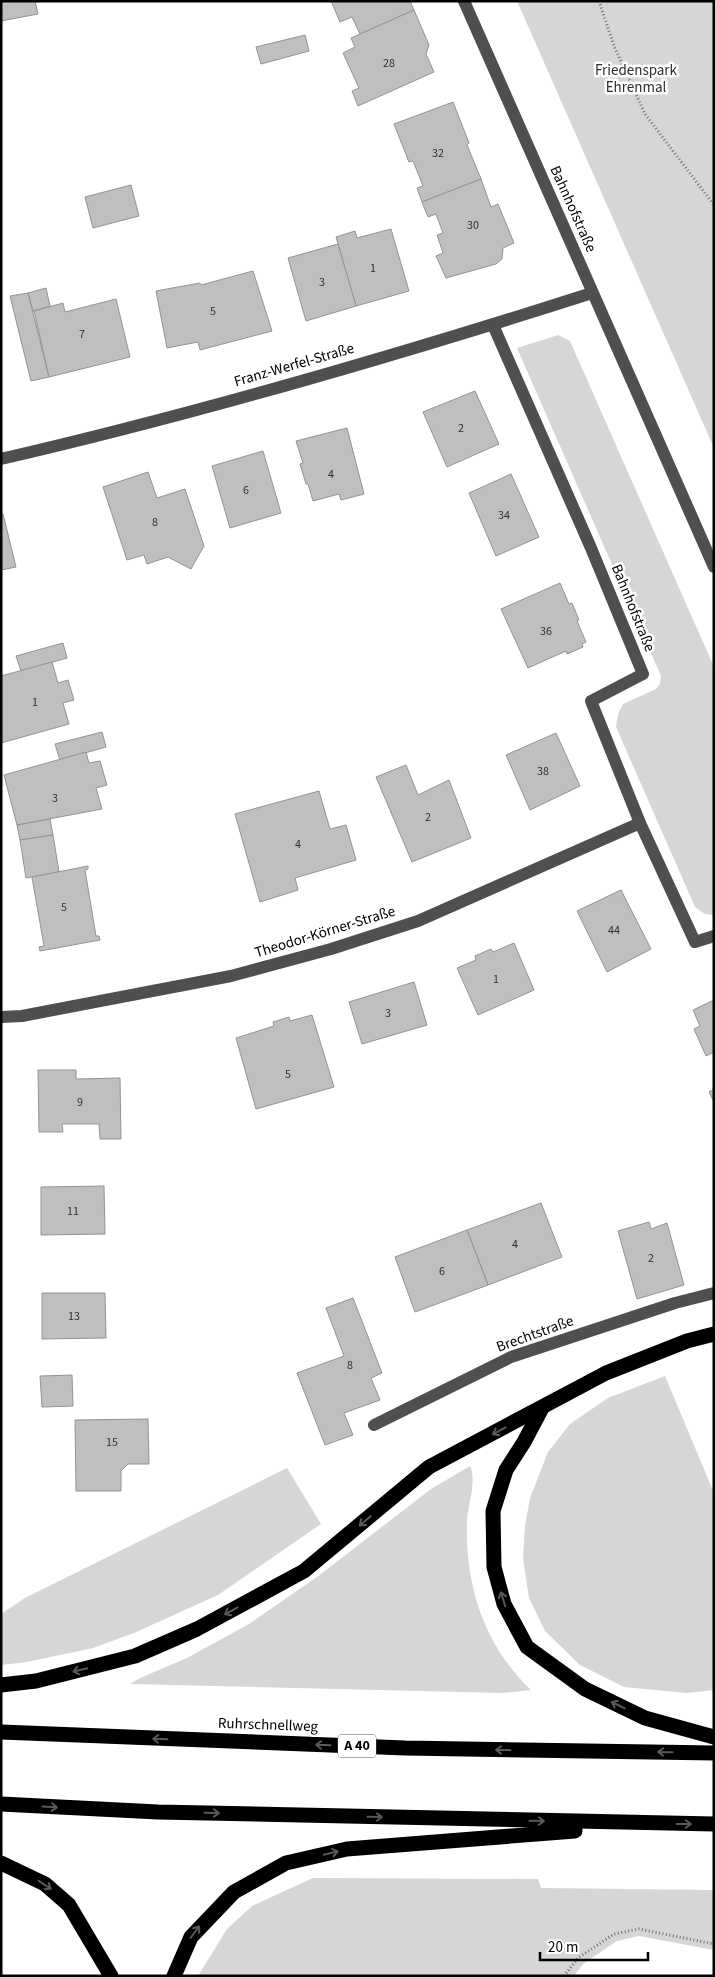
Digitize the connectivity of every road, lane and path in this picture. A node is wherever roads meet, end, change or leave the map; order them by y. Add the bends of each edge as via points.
1 (464, 1) edge
2 (599, 1) edge
3 (714, 205) edge
4 (592, 293) junction
5 (493, 325) junction
6 (1, 459) edge
7 (714, 567) edge
8 (640, 823) junction
9 (714, 936) edge
10 (1, 1017) edge
11 (714, 1293) edge
12 (714, 1334) edge
13 (542, 1408) junction
14 (374, 1425) dead end
15 (1, 1685) edge
16 (1, 1732) edge
17 (714, 1737) edge
18 (714, 1753) edge
19 (1, 1804) edge
20 (654, 1824) junction
21 (714, 1824) edge
22 (1, 1863) edge
23 (714, 1944) edge
24 (111, 1976) edge
25 (174, 1976) edge
26 (564, 1976) edge

1 - 4 street, Bahnhofstraße
2 - 3 path via 614,46 645,114
4 - 5 street, Franz-Werfel-Straße
4 - 7 street, Bahnhofstraße
5 - 6 street, Franz-Werfel-Straße via 166,419
5 - 8 street, Bahnhofstraße via 643,674 591,701
8 - 9 street, Bahnhofstraße via 695,942
8 - 10 street, Theodor-Körner-Straße via 418,921 331,949 232,976 22,1016
11 - 14 street, Brechtstraße via 512,1357
12 - 13 highway via 687,1341 606,1373
13 -> 15 highway via 430,1467 304,1571 197,1630 135,1656 36,1681
17 -> 13 highway via 645,1718 585,1689 527,1647 504,1604 494,1567 493,1511 506,1470
18 -> 16 highway, Ruhrschnellweg / A 40 via 405,1748
19 -> 20 highway via 158,1812
20 -> 21 highway
25 -> 20 highway via 191,1937 234,1892 286,1863 347,1849
22 -> 24 highway via 45,1884 68,1905
23 - 26 path via 639,1929 614,1934 578,1958

